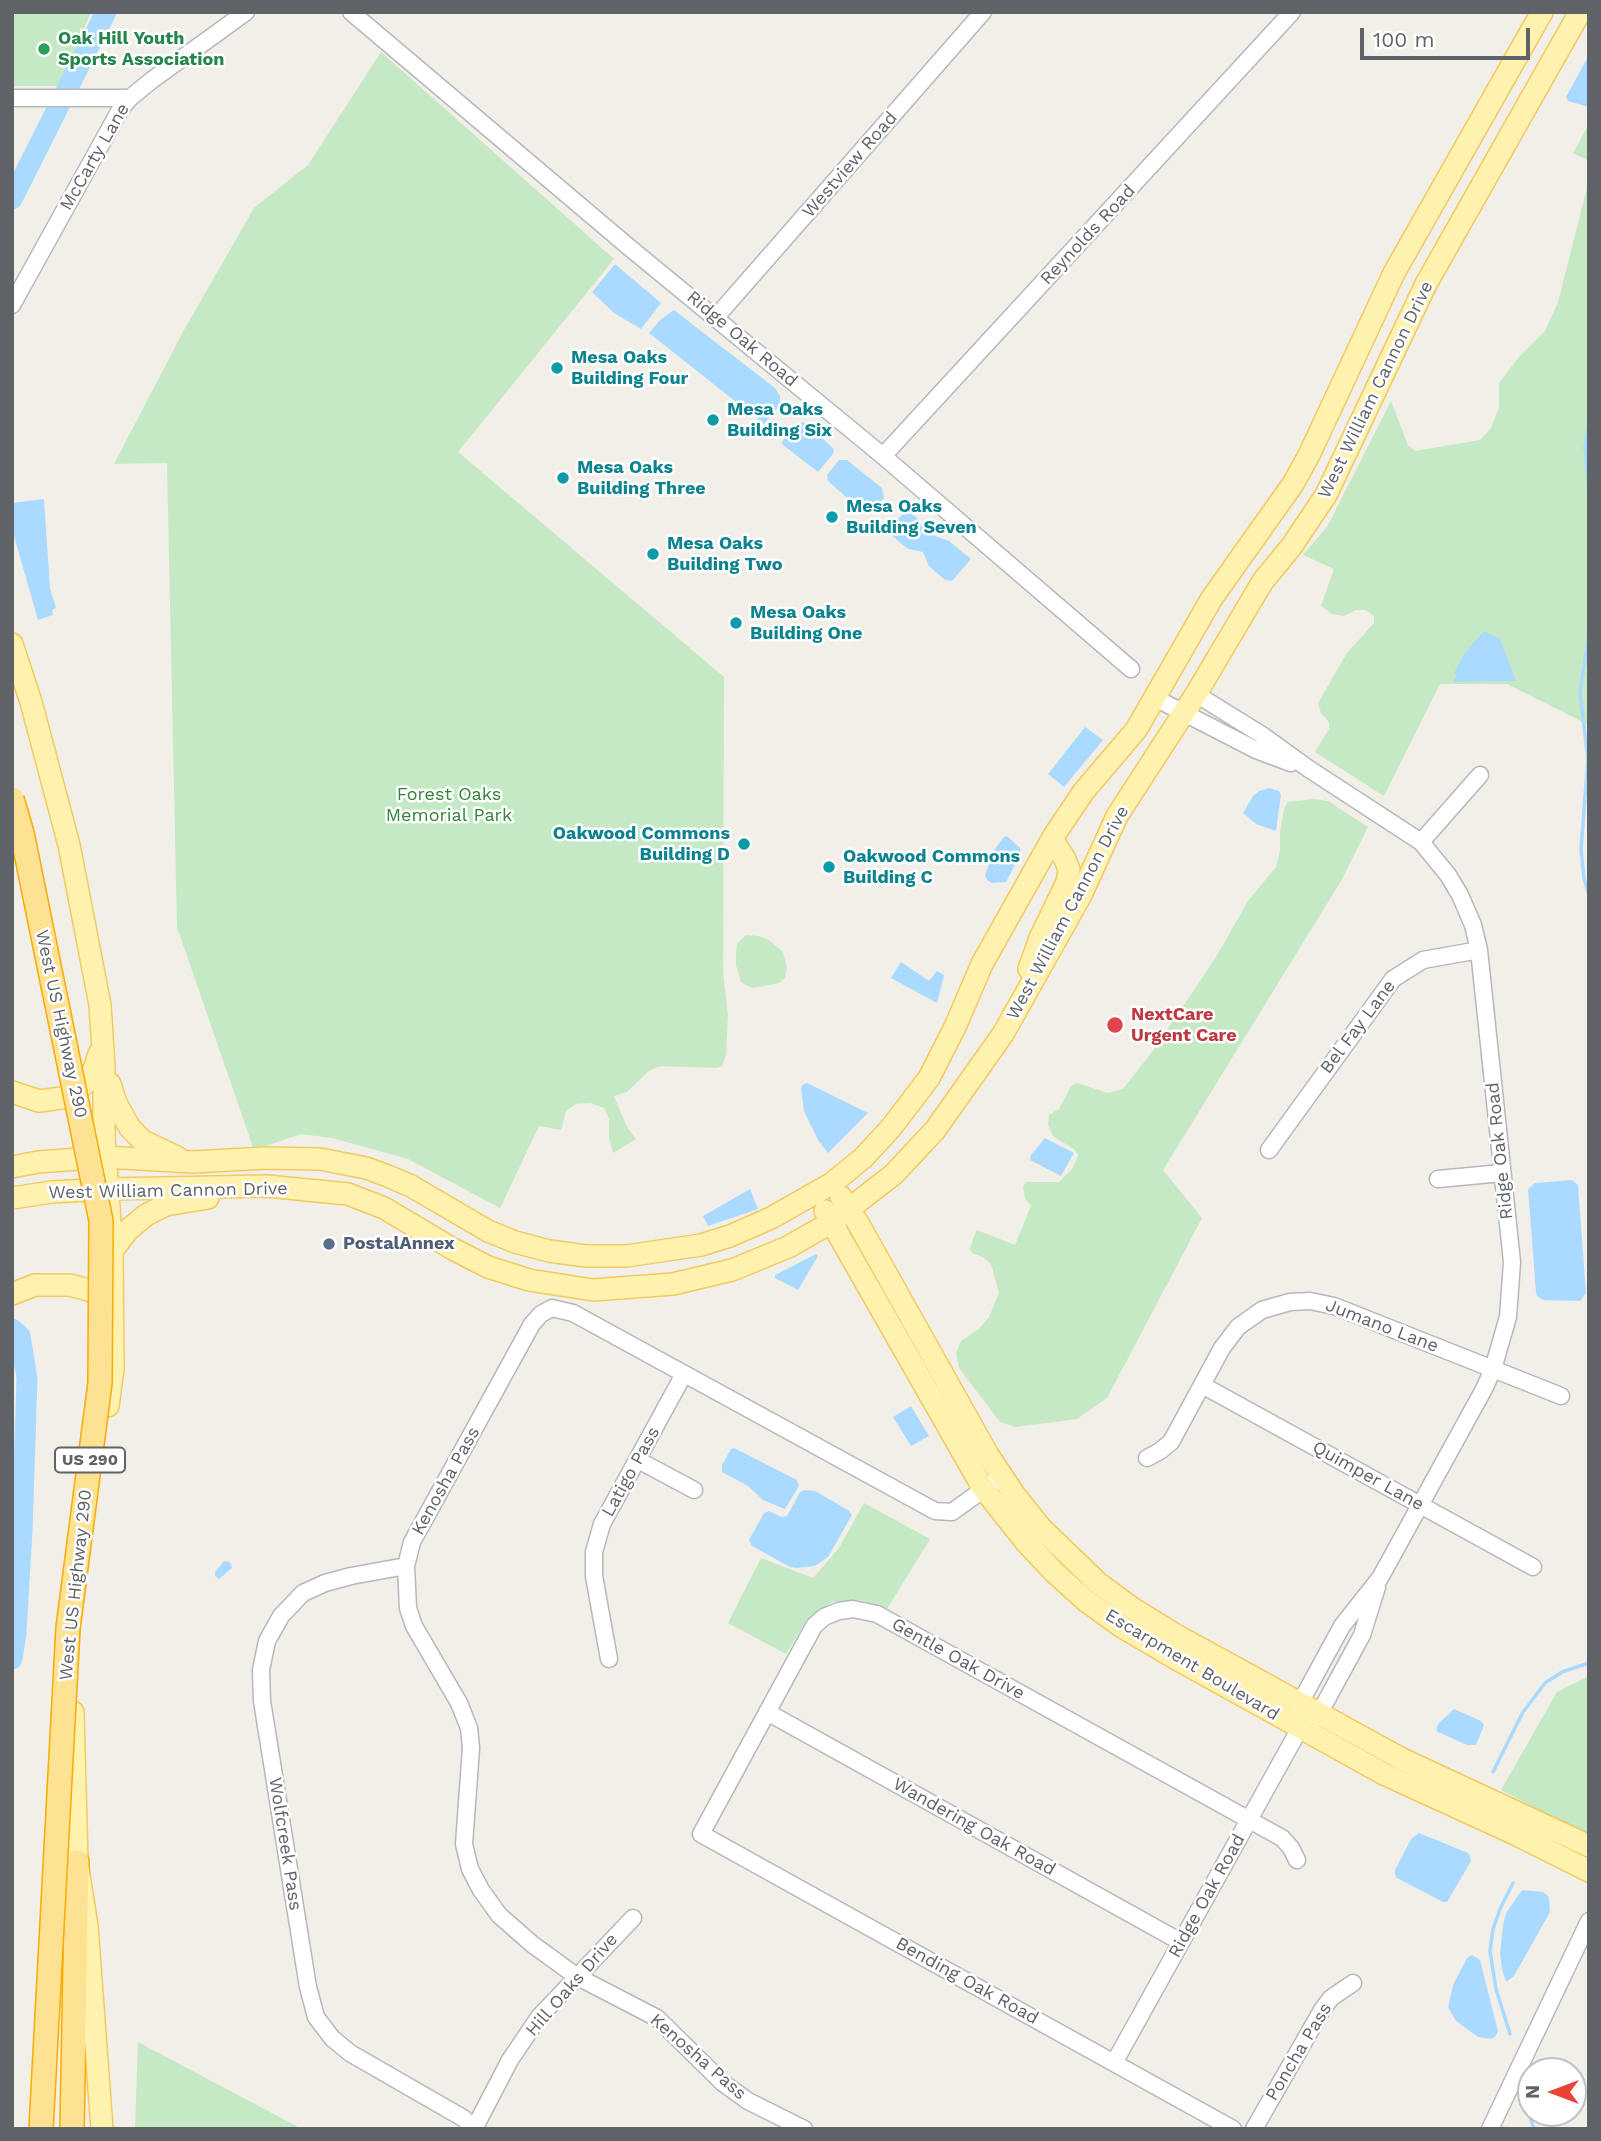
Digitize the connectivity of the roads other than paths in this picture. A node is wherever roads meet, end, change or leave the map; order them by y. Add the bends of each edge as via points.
1 (246, 12) edge
2 (351, 12) edge
3 (983, 12) edge
4 (1292, 12) edge
5 (1542, 12) edge
6 (1580, 12) edge
7 (16, 98) edge
8 (130, 98) junction
9 (12, 305) edge
10 (716, 317) junction
11 (883, 456) junction
12 (12, 644) edge
13 (1131, 669) dead end
14 (1196, 694) junction
15 (1155, 698) junction
16 (1184, 713) junction
17 (1310, 769) junction
18 (1479, 775) dead end
19 (12, 799) edge
20 (1052, 839) junction
21 (1420, 842) junction
22 (1479, 950) junction
23 (1025, 996) junction
24 (103, 1055) junction
25 (12, 1092) edge
26 (1269, 1150) dead end
27 (106, 1157) junction
28 (301, 1158) junction
29 (192, 1162) junction
30 (12, 1167) edge
31 (1502, 1173) junction
32 (1438, 1179) dead end
33 (243, 1186) junction
34 (290, 1188) junction
35 (108, 1189) junction
36 (824, 1189) junction
37 (12, 1198) edge
38 (849, 1208) junction
39 (832, 1222) junction
40 (112, 1251) junction
41 (549, 1251) junction
42 (463, 1255) junction
43 (12, 1294) edge
44 (112, 1325) junction
45 (1493, 1369) junction
46 (684, 1374) junction
47 (1202, 1385) junction
48 (1561, 1396) dead end
49 (1147, 1458) dead end
50 (638, 1460) junction
51 (1002, 1476) junction
52 (983, 1488) junction
53 (694, 1490) dead end
54 (1420, 1506) junction
55 (406, 1566) junction
56 (1534, 1567) dead end
57 (1380, 1578) junction
58 (609, 1659) dead end
59 (1300, 1703) junction
60 (766, 1712) junction
61 (1319, 1714) junction
62 (1300, 1728) junction
63 (1249, 1820) junction
64 (701, 1834) joint
65 (1589, 1846) edge
66 (1297, 1860) dead end
67 (77, 1862) junction
68 (1589, 1871) edge
69 (633, 1918) dead end
70 (1589, 1921) edge
71 (1181, 1942) junction
72 (576, 1976) junction
73 (1353, 1983) dead end
74 (1114, 2063) junction
75 (41, 2129) edge
76 (72, 2129) edge
77 (102, 2129) edge
78 (474, 2129) edge
79 (804, 2129) edge
80 (1233, 2129) edge
81 (1254, 2129) edge
82 (1490, 2129) edge

1 - 8 street, McCarty Lane
2 - 10 street, Ridge Oak Road
3 - 10 street, Westview Road
4 - 11 street, Reynolds Road
5 - 15 main road, West William Cannon Drive via 1394,273 1309,456 1212,598
6 - 14 main road, West William Cannon Drive via 1426,284 1326,495 1263,581
7 - 8 street
8 - 9 street, McCarty Lane
10 - 11 street, Ridge Oak Road
11 - 13 street, Ridge Oak Road
12 - 24 main road via 69,845 100,1006
14 - 16 main road, West William Cannon Drive
14 - 17 street, Ridge Oak Road
15 - 16 street, Ridge Oak Road
15 - 20 main road, West William Cannon Drive via 1136,730
16 - 17 street, Ridge Oak Road via 1256,750
16 - 23 main road, West William Cannon Drive via 1117,816 1081,895
17 - 21 street, Ridge Oak Road
18 - 21 street
19 - 75 highway, West US Highway 290 / US 290, bridge via 101,1221 100,1383 68,1628
20 - 23 main road via 1069,870 1067,882 1032,957
20 - 36 main road, West William Cannon Drive via 982,964 929,1078 863,1158
21 - 22 street, Ridge Oak Road via 1460,895
22 - 26 street, Bel Fay Lane via 1423,960 1393,979
22 - 31 street, Ridge Oak Road
23 - 38 main road, West William Cannon Drive via 935,1130 894,1174
24 - 25 main road via 91,1079 69,1097 39,1101
24 - 27 main road, West US Highway 290
24 - 29 main road via 116,1103 130,1128 162,1151
27 - 29 main road, West William Cannon Drive
27 - 30 main road, West William Cannon Drive
27 - 35 main road, West US Highway 290
28 - 29 main road, West William Cannon Drive
28 - 34 main road
28 - 41 main road, West William Cannon Drive via 388,1176 488,1231
31 - 32 street
31 - 45 street, Ridge Oak Road via 1512,1262 1508,1317
33 - 34 main road, West William Cannon Drive
33 - 35 main road, West William Cannon Drive
33 - 40 main road via 146,1215
34 - 42 main road, West William Cannon Drive via 348,1194 384,1208
35 - 37 main road, West William Cannon Drive
35 - 40 main road, West US Highway 290
36 - 38 main road, Escarpment Boulevard
36 - 39 main road, Escarpment Boulevard
36 - 41 main road, West William Cannon Drive via 730,1236 694,1246 626,1256
38 - 39 main road, West William Cannon Drive
38 - 51 main road, Escarpment Boulevard
39 - 42 main road, West William Cannon Drive via 732,1270 649,1288 561,1286 488,1267
39 - 52 main road, Escarpment Boulevard
40 - 44 main road, West US Highway 290
41 - 42 main road via 542,1270
43 - 44 main road via 35,1284 92,1291 102,1300
44 - 67 main road, West US Highway 290 via 113,1369 83,1583 75,1681
45 - 47 street, Jumano Lane via 1334,1306 1299,1301 1272,1306 1246,1320 1222,1348
45 - 48 street, Jumano Lane
45 - 54 street, Ridge Oak Road
46 - 50 street, Latigo Pass
46 - 52 street, Kenosha Pass via 935,1511 952,1511
46 - 55 street, Kenosha Pass via 573,1313 552,1308 541,1314 531,1324 412,1542
47 - 49 street, Jumano Lane via 1171,1442
47 - 54 street, Quimper Lane
50 - 53 street
50 - 58 street, Latigo Pass via 602,1524 594,1552
51 - 52 street, Kenosha Pass
51 - 59 main road, Escarpment Boulevard via 1041,1528 1098,1583 1174,1633
52 - 62 main road, Escarpment Boulevard via 1025,1541 1085,1600 1122,1627
54 - 56 street, Quimper Lane
54 - 57 street, Ridge Oak Road
55 - 72 street, Kenosha Pass via 408,1608 414,1626 469,1728 464,1844 470,1869 499,1915
55 - 78 street, Wolfcreek Pass via 351,1576 303,1593 281,1616 267,1641 261,1670 262,1700 316,2017 350,2053
57 - 59 street, Ridge Oak Road via 1342,1626
57 - 61 street, Ridge Oak Road via 1362,1635
59 - 61 main road, Escarpment Boulevard
59 - 62 street, Ridge Oak Road
60 - 63 street, Gentle Oak Drive via 814,1626 839,1611 864,1610
60 - 64 street, Gentle Oak Drive
60 - 71 street, Wandering Oak Road
61 - 62 street, Ridge Oak Road
61 - 65 main road, Escarpment Boulevard via 1457,1786
62 - 63 street, Ridge Oak Road
62 - 68 main road, Escarpment Boulevard via 1384,1774
63 - 66 street, Gentle Oak Drive via 1282,1838
63 - 71 street, Ridge Oak Road
64 - 74 street, Bending Oak Road
67 - 76 highway
67 - 77 main road, West US Highway 290 via 87,1926
69 - 72 street, Hill Oaks Drive
70 - 82 street
71 - 74 street, Ridge Oak Road
72 - 78 street, Hill Oaks Drive via 539,2017 510,2060
72 - 79 street, Kenosha Pass via 657,2018 723,2083
73 - 81 street, Poncha Pass via 1322,2010
74 - 80 street, Bending Oak Road

